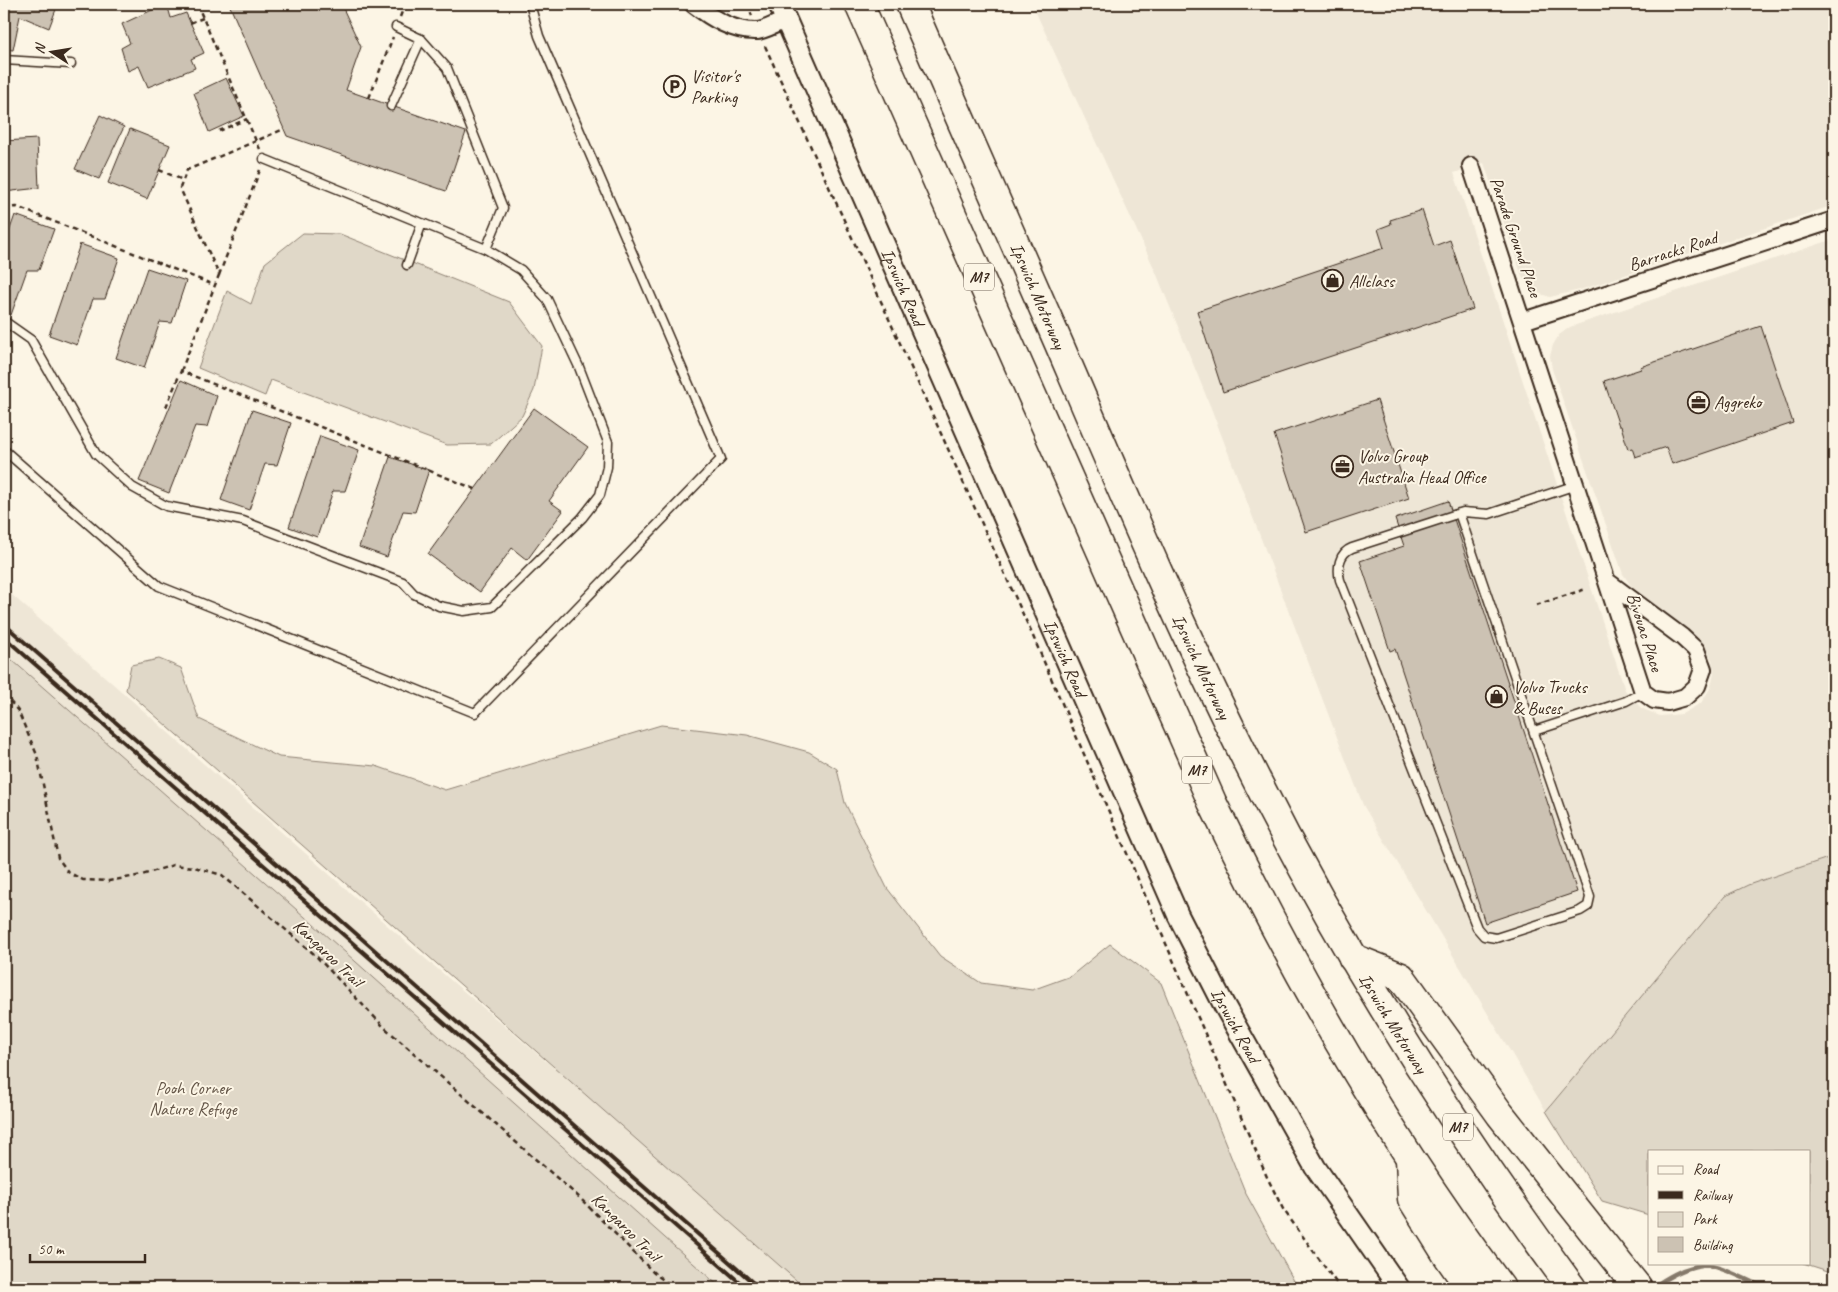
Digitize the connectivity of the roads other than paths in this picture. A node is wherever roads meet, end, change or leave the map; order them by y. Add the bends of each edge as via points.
1 (530, 4) edge
2 (693, 4) edge
3 (859, 4) edge
4 (910, 4) edge
5 (782, 12) edge
6 (396, 27) road end
7 (421, 40) junction
8 (4, 60) edge
9 (72, 64) dead end
10 (391, 106) dead end
11 (264, 158) road end
12 (1471, 166) dead end
13 (1834, 220) edge
14 (426, 225) junction
15 (486, 249) junction
16 (407, 265) dead end
17 (4, 321) edge
18 (1523, 321) junction
19 (4, 450) edge
20 (1576, 485) junction
21 (1459, 513) junction
22 (1608, 582) junction
23 (1643, 692) junction
24 (1534, 731) junction
25 (1353, 958) junction
26 (1410, 1159) junction
27 (1629, 1278) edge
28 (1399, 1288) edge
29 (1470, 1288) edge
30 (1501, 1288) edge
31 (1572, 1288) edge

1 - 19 lane via 539,36 721,458 475,713 159,586
2 - 5 street via 708,15 744,30 758,31
3 - 26 highway, M7 via 1212,802 1259,901 1367,1092
4 - 25 highway, Ipswich Motorway / M7 via 1211,687 1281,826
5 - 28 street, Ipswich Road via 1178,915 1224,1005 1315,1166
6 - 7 lane
7 - 10 lane
7 - 15 lane via 447,68 503,208
8 - 9 lane
11 - 14 lane
12 - 18 street, Parade Ground Place
13 - 18 street, Barracks Road
14 - 15 lane
14 - 16 lane via 422,224
15 - 17 lane via 521,270 547,300 579,367 608,442 607,467 600,495 582,518 492,607 464,610 439,606 414,594 403,582 243,521 166,506 132,487 96,454 31,340
18 - 20 street, Bivouac Place
20 - 21 lane via 1489,514
20 - 22 street, Bivouac Place
21 - 24 lane
21 - 24 lane via 1347,550 1340,561 1338,573 1477,928 1490,938 1580,911 1588,906 1590,900 1589,889
22 - 23 street, Bivouac Place
22 - 23 street, Bivouac Place via 1682,637 1696,650 1703,669 1697,686 1685,697 1668,702 1654,700
23 - 24 lane via 1626,701
25 - 27 highway via 1401,977 1500,1114
25 - 31 highway, Ipswich Motorway / M7 via 1465,1138
26 - 29 highway via 1412,1199 1446,1256
26 - 30 highway, M7

